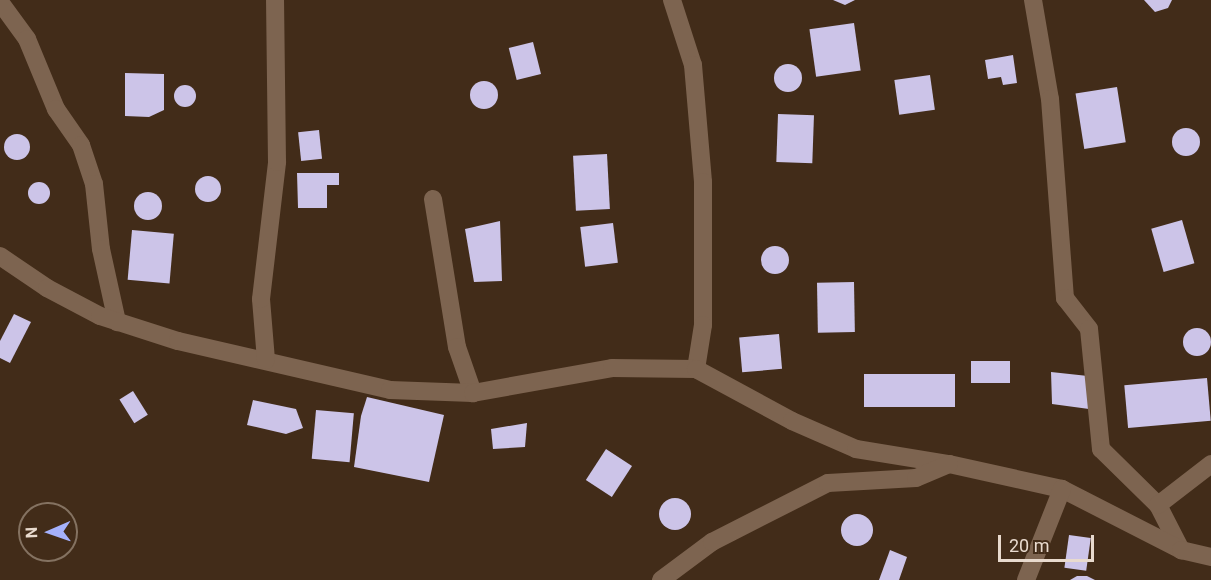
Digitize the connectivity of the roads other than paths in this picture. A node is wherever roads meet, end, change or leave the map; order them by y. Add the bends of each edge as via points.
1 (275, 0) edge
2 (672, 0) edge
3 (1033, 0) edge
4 (0, 2) edge
5 (433, 199) dead end
6 (0, 256) edge
7 (117, 321) junction
8 (266, 360) junction
9 (696, 369) junction
10 (473, 393) junction
11 (949, 464) junction
12 (1211, 465) edge
13 (1062, 489) junction
14 (1158, 504) junction
15 (1181, 550) junction
16 (1211, 556) edge
17 (661, 580) edge
18 (1026, 580) edge

1 - 8 street via 277,162 261,299
2 - 9 street via 693,65 703,182 703,326
3 - 14 street via 1050,99 1065,298 1089,328 1101,449
4 - 7 street via 27,39 56,109 81,145 94,184 101,249
5 - 10 street via 457,347
6 - 7 street via 47,288
7 - 8 street
8 - 10 street via 390,390
9 - 10 street via 612,368
9 - 11 street via 792,421 856,449
11 - 13 street
11 - 17 street via 916,478 828,483 712,542
12 - 14 street
13 - 15 street
13 - 18 street
14 - 15 street
15 - 16 street

